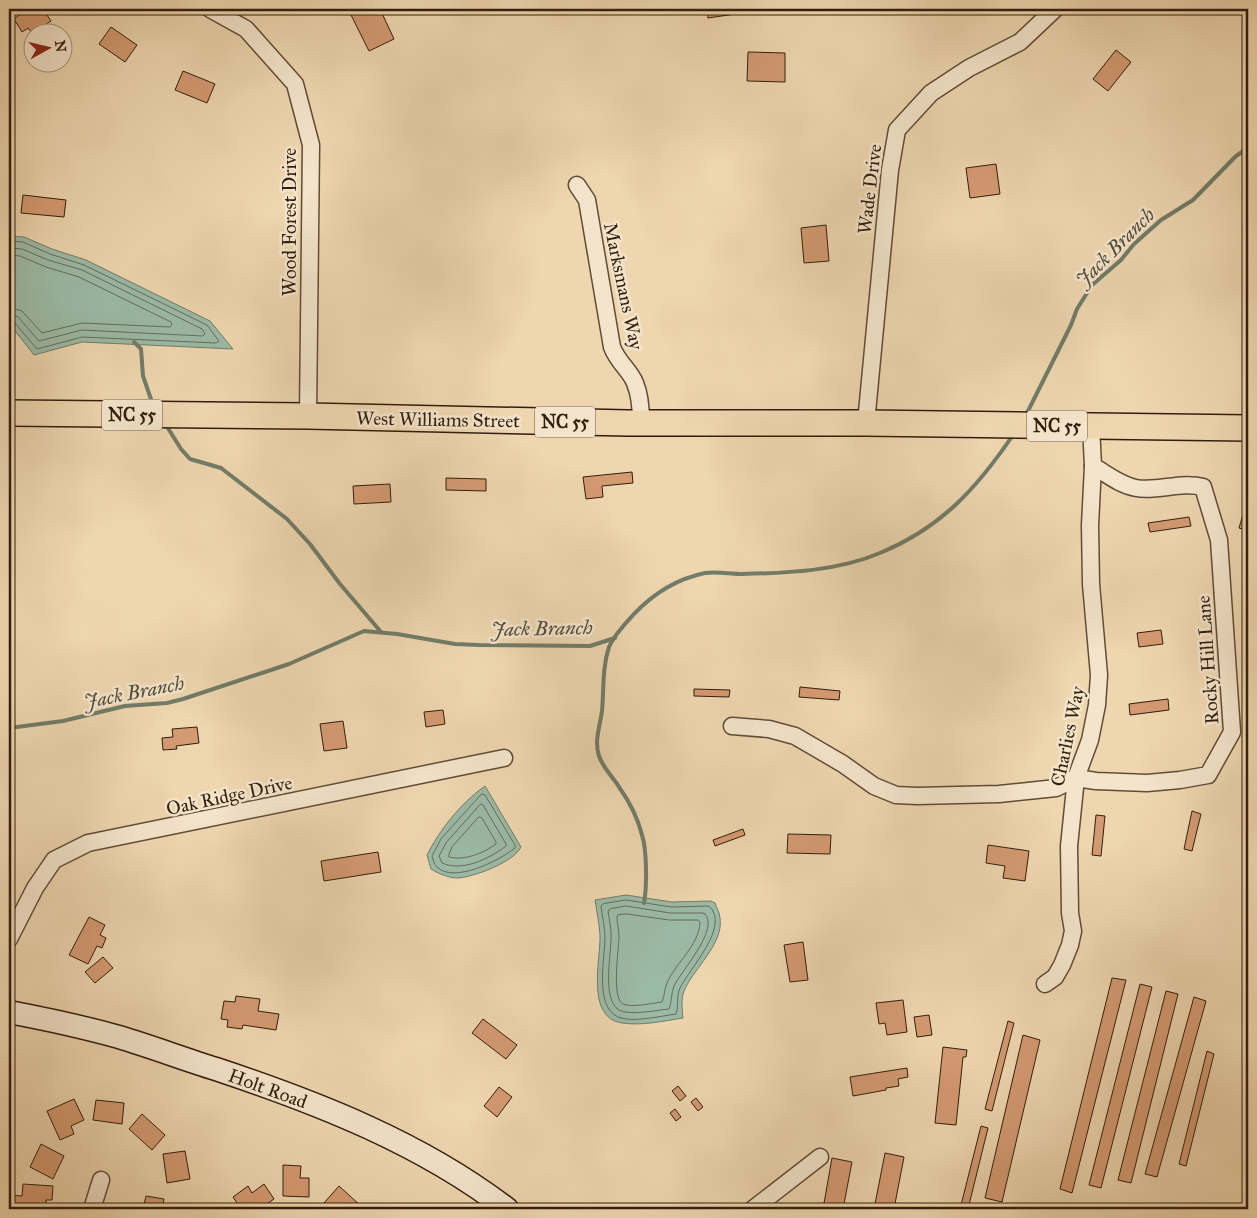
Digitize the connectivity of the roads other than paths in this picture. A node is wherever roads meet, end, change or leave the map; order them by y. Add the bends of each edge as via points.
1 (210, 9) edge
2 (1055, 9) edge
3 (577, 184) dead end
4 (9, 413) edge
5 (308, 416) junction
6 (642, 422) junction
7 (866, 423) junction
8 (1091, 426) junction
9 (1248, 428) edge
10 (1093, 466) junction
11 (732, 726) dead end
12 (504, 758) dead end
13 (1076, 778) junction
14 (9, 940) edge
15 (1045, 984) dead end
16 (9, 1012) edge
17 (820, 1157) dead end
18 (101, 1180) dead end
19 (92, 1209) edge
20 (508, 1209) edge
21 (754, 1209) edge

1 - 5 street, Wood Forest Drive via 246,29 295,84 310,145
2 - 7 street, Wade Drive via 1020,42 969,68 931,93 897,130 890,170
3 - 6 street, Marksmans Way via 587,200 612,347 635,382
4 - 5 main road, West Williams Street / NC 55
5 - 6 main road, West Williams Street / NC 55
6 - 7 main road, West Williams Street / NC 55
7 - 8 main road, NC 55
8 - 9 main road, NC 55
8 - 10 street, Charlies Way
10 - 13 street, Charlies Way via 1091,584 1099,675 1090,740
10 - 13 street, Rocky Hill Lane via 1124,484 1138,488 1193,484 1203,487 1219,540 1232,732 1208,775 1147,783
11 - 13 street via 769,729 795,736 874,786 896,795 1000,794 1056,788
12 - 14 street, Oak Ridge Drive via 88,843 54,860
13 - 15 street, Charlies Way via 1069,846 1073,931 1062,965 1055,977
16 - 20 street, Holt Road via 118,1037 322,1108 382,1133 434,1160
17 - 21 street
18 - 19 street

